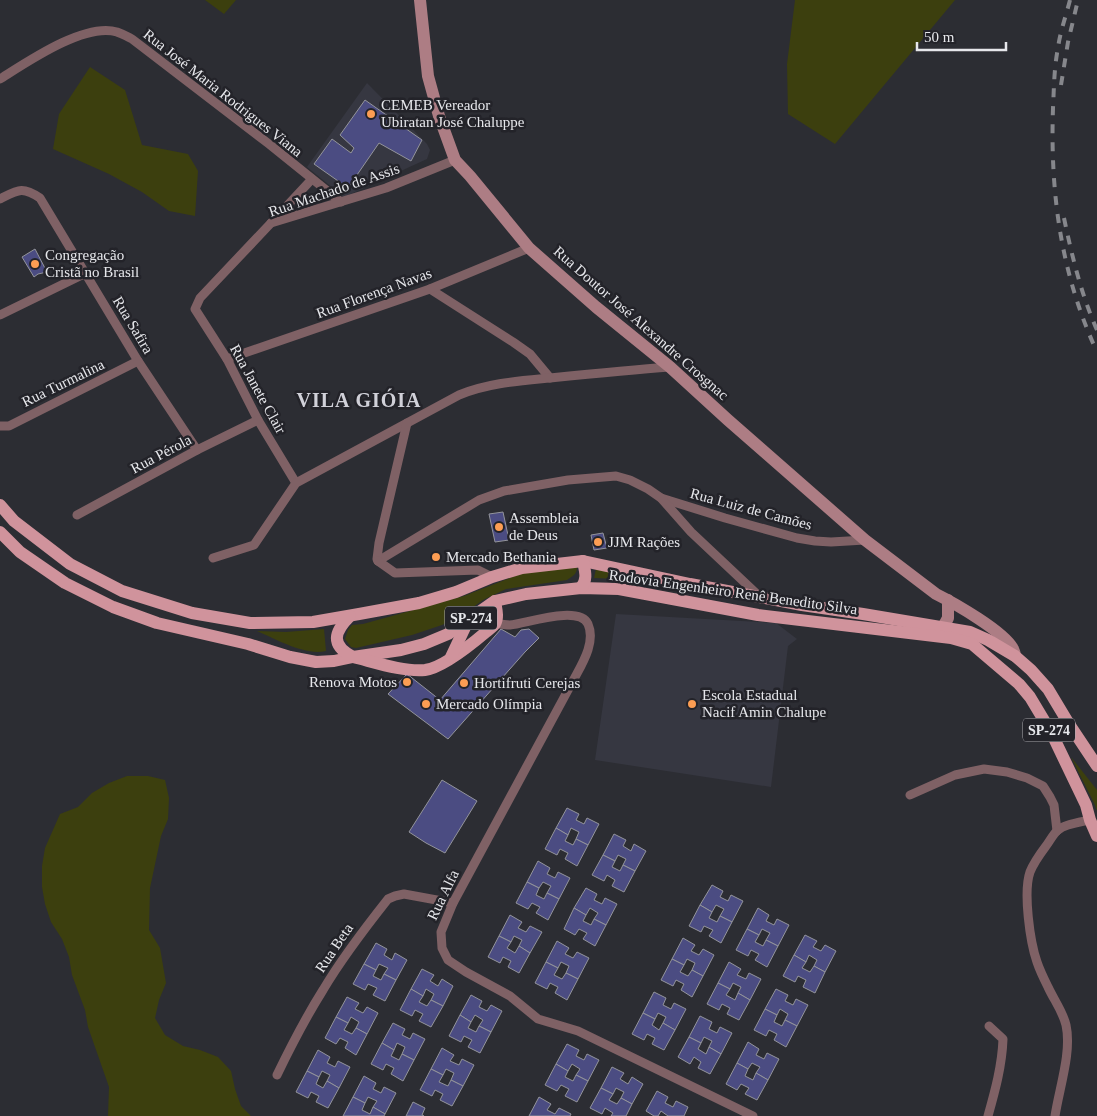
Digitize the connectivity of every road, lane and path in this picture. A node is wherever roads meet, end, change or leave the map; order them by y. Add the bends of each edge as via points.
1 (420, 0) edge
2 (0, 79) edge
3 (455, 160) junction
4 (312, 179) junction
5 (0, 199) edge
6 (341, 202) junction
7 (271, 223) junction
8 (529, 248) junction
9 (86, 273) junction
10 (430, 289) junction
11 (195, 309) joint
12 (0, 315) edge
13 (227, 359) junction
14 (138, 361) junction
15 (670, 367) junction
16 (550, 378) junction
17 (258, 420) junction
18 (407, 423) junction
19 (0, 426) edge
20 (197, 450) junction
21 (296, 483) junction
22 (660, 498) junction
23 (0, 505) edge
24 (77, 515) dead end
25 (0, 532) edge
26 (865, 540) junction
27 (214, 558) dead end
28 (378, 561) junction
29 (583, 561) junction
30 (492, 577) junction
31 (581, 588) junction
32 (759, 596) junction
33 (948, 600) junction
34 (495, 601) junction
35 (350, 616) junction
36 (468, 620) junction
37 (495, 624) junction
38 (943, 627) junction
39 (1015, 656) junction
40 (353, 657) junction
41 (451, 657) junction
42 (1097, 766) edge
43 (910, 795) dead end
44 (1090, 820) junction
45 (1057, 830) junction
46 (1097, 836) edge
47 (453, 903) junction
48 (989, 1026) dead end
49 (277, 1075) dead end
50 (753, 1116) edge
51 (988, 1116) edge
52 (1055, 1116) edge

1 - 3 main road, Rua Doutor José Alexandre Crosgnac via 428,76
2 - 4 street, Rua José Maria Rodrigues Viana via 79,35 116,32 132,38
3 - 6 street, Rua Machado de Assis
3 - 8 main road, Rua Doutor José Alexandre Crosgnac
4 - 6 street, Rua José Maria Rodrigues Viana
4 - 7 street
5 - 9 street, Rua Safira via 23,190 40,198
6 - 7 street, Rua Machado de Assis
7 - 11 street, Rua Machado de Assis via 200,298
8 - 10 street, Rua Florença Navas
8 - 15 main road, Rua Doutor José Alexandre Crosgnac
9 - 12 street
9 - 14 street, Rua Safira
10 - 13 street, Rua Florença Navas
10 - 16 street via 530,354
11 - 13 street, Rua Janete Clair
13 - 17 street, Rua Janete Clair
14 - 19 street, Rua Turmalina via 9,426
14 - 20 street, Rua Safira
15 - 16 street
15 - 26 main road, Rua Doutor José Alexandre Crosgnac
16 - 18 street via 474,388
17 - 20 street, Rua Pérola
17 - 21 street, Rua Janete Clair
18 - 21 street
18 - 28 street via 379,543
20 - 24 street, Rua Pérola
21 - 27 street via 254,545
22 - 26 street, Rua Luiz de Camões via 796,538 831,542
22 - 28 street via 648,489 616,476 504,491 479,500
22 - 32 street
23 - 35 main road, Rodovia Engenheiro Renê Benedito Silva / SP-274 via 14,521 70,564 131,594 192,613 250,623 313,622
25 - 40 main road, Rodovia Engenheiro Renê Benedito Silva / SP-274 via 20,552 66,583 113,608 290,657 316,662
26 - 33 main road, Rua Doutor José Alexandre Crosgnac via 922,585
28 - 30 street via 395,573 478,570
29 - 30 main road, Rodovia Engenheiro Renê Benedito Silva / SP-274 via 522,568
29 - 31 main road via 586,576
29 - 32 main road, Rodovia Engenheiro Renê Benedito Silva / SP-274
30 - 35 main road, Rodovia Engenheiro Renê Benedito Silva / SP-274 via 419,603
31 - 34 main road, Rodovia Engenheiro Renê Benedito Silva / SP-274
31 - 44 main road, Rodovia Engenheiro Renê Benedito Silva / SP-274 via 619,588 758,615 943,637 972,644 1030,697 1051,732
32 - 38 main road, Rodovia Engenheiro Renê Benedito Silva / SP-274
33 - 38 main road via 948,618
33 - 39 main road, Rua Doutor José Alexandre Crosgnac via 995,630 1013,648
34 - 36 main road, Rodovia Engenheiro Renê Benedito Silva / SP-274
34 - 37 main road
35 - 40 main road via 337,631 337,642
36 - 40 main road, Rodovia Engenheiro Renê Benedito Silva / SP-274 via 448,634 424,644
36 - 41 main road
37 - 41 main road
37 - 47 street, Rua Alfa via 579,616 590,628 590,645 582,666
38 - 39 main road, Rodovia Engenheiro Renê Benedito Silva / SP-274 via 970,632
39 - 42 main road, Rodovia Engenheiro Renê Benedito Silva / SP-274 via 1048,689
40 - 41 main road via 399,668 424,670
43 - 45 street via 955,775 984,769 1007,772 1043,786 1054,805
44 - 45 street
44 - 46 main road, Rodovia Engenheiro Renê Benedito Silva / SP-274
45 - 52 street via 1030,873 1027,894 1037,962 1066,1025 1067,1047
47 - 49 street, Rua Beta via 404,894 388,899 323,989
47 - 50 street, Rua Alfa via 441,932 442,948 448,960 510,996 538,1019 578,1032
48 - 51 street via 1003,1040 1003,1054

